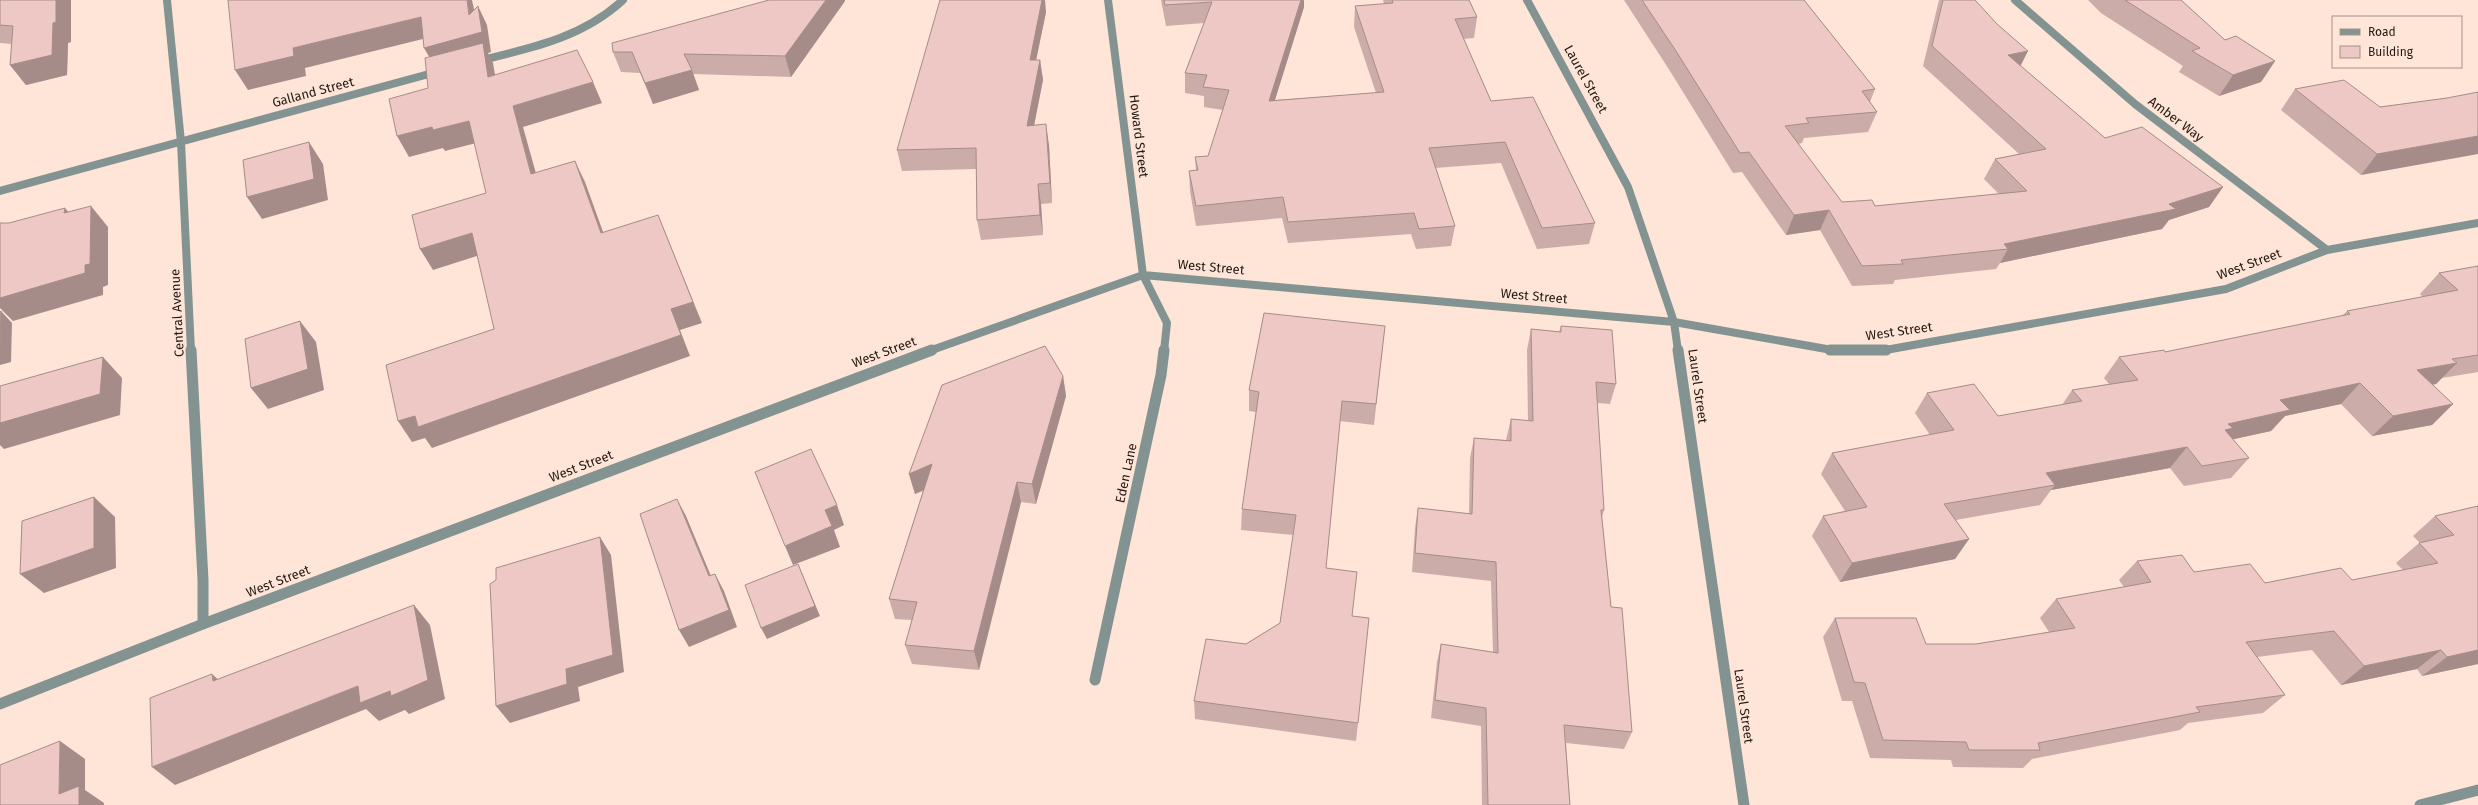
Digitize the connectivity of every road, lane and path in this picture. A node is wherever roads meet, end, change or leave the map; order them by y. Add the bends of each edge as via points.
1 (167, 0) edge
2 (623, 0) edge
3 (1108, 0) edge
4 (1527, 0) edge
5 (2015, 0) edge
6 (466, 64) edge
7 (450, 68) edge
8 (181, 142) junction
9 (0, 192) edge
10 (2478, 223) edge
11 (2327, 250) junction
12 (1143, 275) junction
13 (1674, 322) junction
14 (203, 624) junction
15 (1095, 680) dead end
16 (0, 704) edge
17 (2478, 790) edge
18 (1744, 805) edge
19 (2420, 805) edge

1 - 8 street, Central Avenue
2 - 6 street via 613,10 569,37
3 - 12 street, Howard Street
4 - 13 street, Laurel Street via 1628,187
5 - 11 street, Amber Way via 2135,104
7 - 8 street, Galland Street
8 - 9 street, Galland Street
8 - 14 street, Central Avenue via 203,580
10 - 11 street, West Street
11 - 13 street, West Street via 2226,289 1878,351 1832,350
12 - 13 street, West Street
12 - 14 street, West Street via 905,359
12 - 15 street, Eden Lane via 1167,323 1161,375
13 - 18 street, Laurel Street
14 - 16 street, West Street
17 - 19 street

